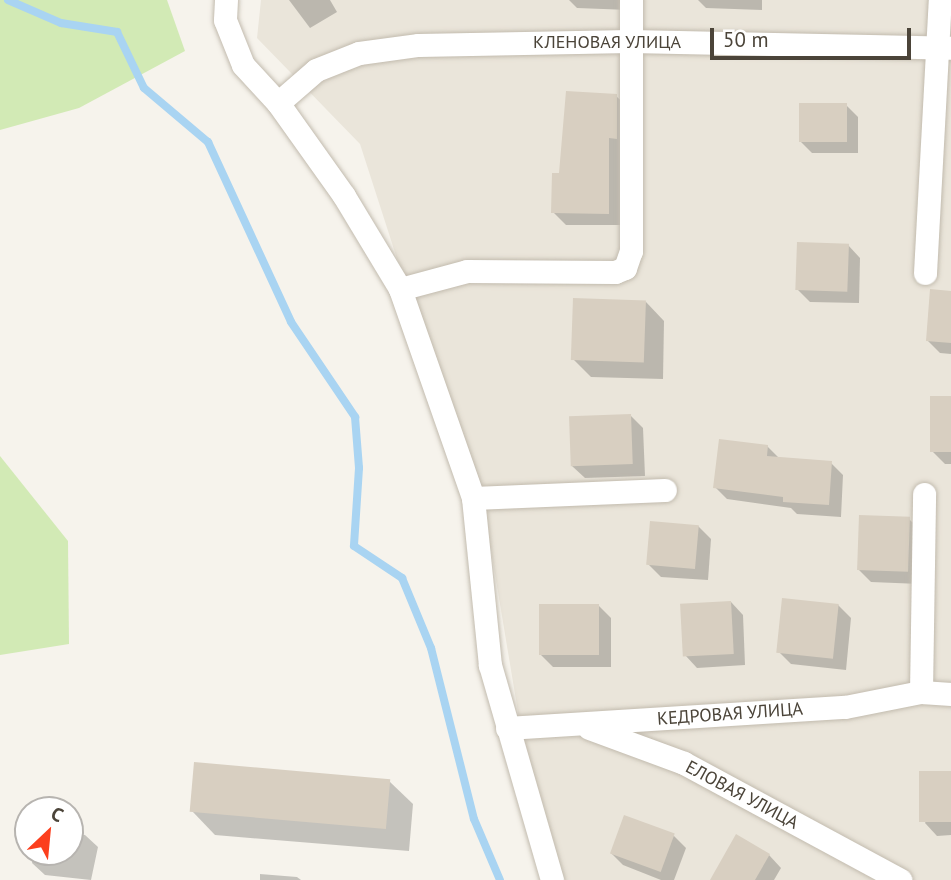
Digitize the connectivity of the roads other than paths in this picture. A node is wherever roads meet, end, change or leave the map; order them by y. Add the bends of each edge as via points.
1 (226, 0) edge
2 (631, 0) edge
3 (940, 0) edge
4 (630, 41) junction
5 (944, 48) edge
6 (278, 103) junction
7 (925, 273) dead end
8 (400, 289) junction
9 (665, 490) dead end
10 (924, 494) dead end
11 (473, 498) junction
12 (921, 692) junction
13 (951, 694) edge
14 (578, 724) junction
15 (507, 728) junction
16 (552, 880) edge
17 (900, 880) edge

1 - 6 street via 225,20 243,65
2 - 4 street
3 - 5 street
4 - 5 street, КЛЕНОВАЯ УЛИЦА
4 - 6 street, КЛЕНОВАЯ УЛИЦА via 418,45 359,52 316,70
4 - 8 street via 631,251 625,268 615,272 467,271
5 - 7 street
6 - 8 street via 344,196
8 - 11 street
9 - 11 street
10 - 12 street
11 - 15 street via 490,665
12 - 13 street, КЕДРОВАЯ УЛИЦА
12 - 14 street, КЕДРОВАЯ УЛИЦА via 845,707
14 - 15 street, КЕДРОВАЯ УЛИЦА
14 - 17 street, ЕЛОВАЯ УЛИЦА via 684,763
15 - 16 street

